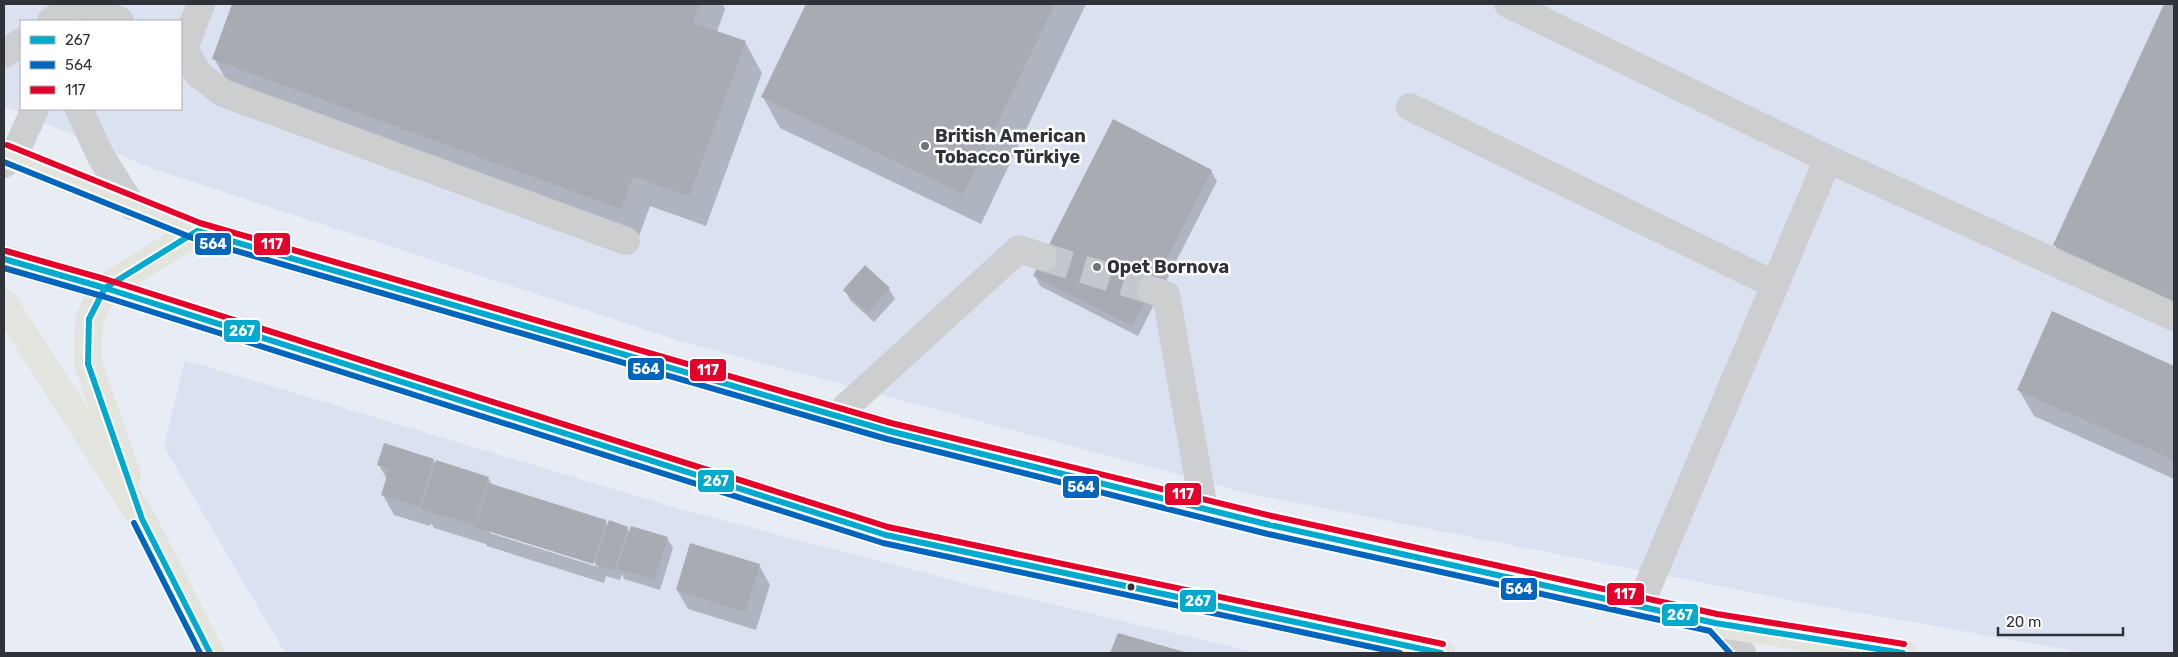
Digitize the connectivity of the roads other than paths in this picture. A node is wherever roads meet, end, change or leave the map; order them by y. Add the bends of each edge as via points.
1 (201, 4) edge
2 (1508, 4) edge
3 (73, 11) edge
4 (53, 20) edge
5 (115, 20) edge
6 (20, 43) edge
7 (182, 48) edge
8 (4, 54) edge
9 (1410, 107) dead end
10 (34, 110) edge
11 (79, 110) edge
12 (7, 158) edge
13 (1828, 159) junction
14 (132, 206) junction
15 (197, 231) junction
16 (626, 241) dead end
17 (1043, 257) tunnel mouth
18 (4, 259) edge
19 (1775, 285) junction
20 (105, 288) junction
21 (1151, 290) tunnel mouth
22 (4, 303) edge
23 (2174, 317) edge
24 (836, 416) junction
25 (1204, 509) junction
26 (142, 519) junction
27 (1640, 606) junction
28 (1715, 623) junction
29 (210, 653) edge
30 (1441, 653) edge
31 (1742, 653) edge
32 (1903, 653) edge

1 - 7 street
2 - 13 street
3 - 4 street
3 - 5 street
6 - 8 street
7 - 16 street via 198,74 223,94
9 - 19 street
10 - 12 street
11 - 14 street via 100,155
12 - 14 main road
13 - 19 street
13 - 23 street
14 - 15 main road
15 - 20 main road
15 - 24 main road
17 - 24 street via 1019,250
18 - 20 main road
19 - 27 street
20 - 26 main road via 89,319 88,364
20 - 30 main road via 886,535
21 - 25 street via 1166,295
22 - 26 main road
24 - 25 main road
25 - 27 main road
26 - 29 main road
27 - 28 main road
28 - 31 street
28 - 32 main road

